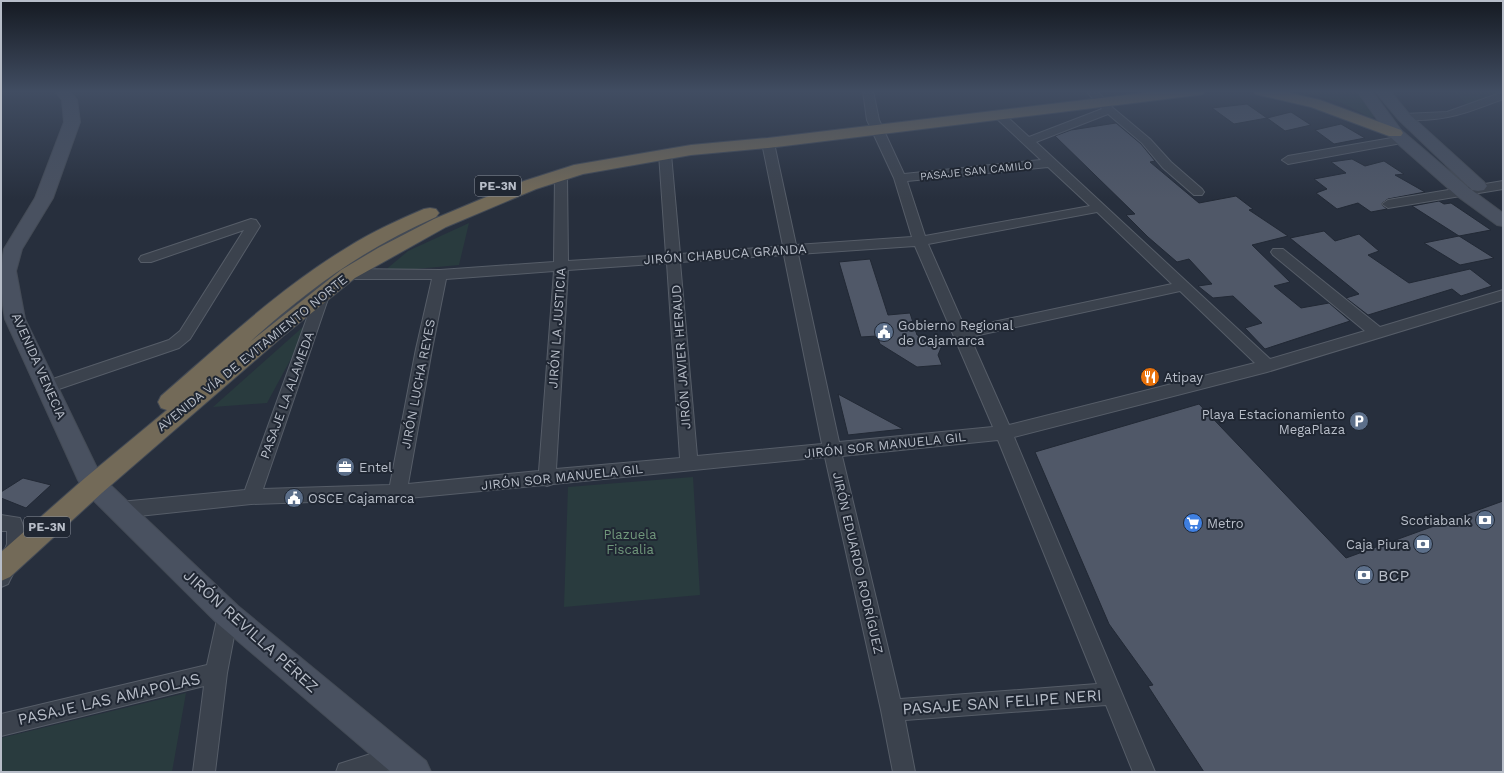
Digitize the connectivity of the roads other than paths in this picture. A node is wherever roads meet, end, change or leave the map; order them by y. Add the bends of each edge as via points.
1 (70, 127) edge
2 (856, 127) edge
3 (863, 127) edge
4 (876, 127) edge
5 (1013, 127) edge
6 (1054, 127) edge
7 (1132, 127) edge
8 (1374, 127) edge
9 (1391, 127) edge
10 (1415, 127) edge
11 (1399, 137) junction
12 (1029, 141) junction
13 (768, 143) junction
14 (666, 154) junction
15 (1288, 160) dead end
16 (1052, 163) junction
17 (561, 176) junction
18 (900, 178) junction
19 (1503, 185) edge
20 (1481, 189) junction
21 (1198, 192) dead end
22 (1464, 192) junction
23 (1388, 204) dead end
24 (1503, 205) edge
25 (1100, 208) junction
26 (1503, 221) edge
27 (920, 241) junction
28 (790, 249) junction
29 (1278, 252) dead end
30 (674, 258) junction
31 (146, 259) dead end
32 (561, 266) junction
33 (3, 272) edge
34 (348, 274) junction
35 (440, 275) junction
36 (1182, 286) junction
37 (323, 294) junction
38 (1503, 295) edge
39 (1376, 332) junction
40 (961, 334) junction
41 (1267, 366) junction
42 (47, 387) junction
43 (1004, 434) junction
44 (832, 450) junction
45 (689, 464) junction
46 (91, 479) junction
47 (547, 479) junction
48 (398, 492) junction
49 (250, 497) junction
50 (120, 510) junction
51 (1, 523) edge
52 (17, 536) junction
53 (3, 565) edge
54 (228, 615) junction
55 (216, 673) junction
56 (1112, 694) junction
57 (892, 710) junction
58 (1, 725) edge
59 (405, 764) edge
60 (204, 772) edge
61 (347, 772) edge
62 (904, 772) edge
63 (1144, 772) edge

1 - 33 street, AVENIDA VENECIA via 44,198
2 - 46 highway, AVENIDA VÍA DE EVITAMIENTO NORTE / PE-3N via 594,156 468,196 399,226 333,264 256,324
3 - 13 highway, AVENIDA VÍA DE EVITAMIENTO NORTE / PE-3N
4 - 18 street
5 - 12 street
6 - 12 street
7 - 21 street via 1167,165
8 - 11 highway
9 - 11 street
10 - 20 street
11 - 15 street
11 - 22 street
12 - 16 street
13 - 14 highway, AVENIDA VÍA DE EVITAMIENTO NORTE / PE-3N
13 - 28 street, JIRÓN EDUARDO RODRÍGUEZ
14 - 17 highway, AVENIDA VÍA DE EVITAMIENTO NORTE / PE-3N via 580,169
14 - 30 street, JIRÓN JAVIER HERAUD
16 - 18 street, PASAJE SAN CAMILO
16 - 25 street
17 - 32 street, JIRÓN LA JUSTICIA
17 - 34 highway, AVENIDA VÍA DE EVITAMIENTO NORTE / PE-3N via 530,185 440,223
18 - 27 street
19 - 20 street
20 - 22 street
20 - 24 street
22 - 23 street
22 - 26 street
25 - 27 street, JIRÓN CHABUCA GRANDA
25 - 36 street
27 - 28 street, JIRÓN CHABUCA GRANDA
27 - 40 street
28 - 30 street, JIRÓN CHABUCA GRANDA
28 - 44 street, JIRÓN EDUARDO RODRÍGUEZ
29 - 39 street
30 - 32 street, JIRÓN CHABUCA GRANDA
30 - 45 street, JIRÓN JAVIER HERAUD
31 - 42 street via 251,223 253,226 185,335 174,344
32 - 35 street, JIRÓN CHABUCA GRANDA
32 - 47 street, JIRÓN LA JUSTICIA
33 - 42 street, AVENIDA VENECIA via 15,319
34 - 35 street, JIRÓN CHABUCA GRANDA
34 - 37 highway, AVENIDA VÍA DE EVITAMIENTO NORTE / PE-3N
35 - 48 street, JIRÓN LUCHA REYES
36 - 40 street
36 - 41 street
37 - 46 highway, AVENIDA VÍA DE EVITAMIENTO NORTE / PE-3N
37 - 49 street, PASAJE LA ALAMEDA
38 - 39 street, JIRÓN SOR MANUELA GIL
39 - 41 street, JIRÓN SOR MANUELA GIL
40 - 43 street
41 - 43 street, JIRÓN SOR MANUELA GIL
42 - 46 street, AVENIDA VENECIA
43 - 44 street, JIRÓN SOR MANUELA GIL
43 - 56 street
44 - 45 street, JIRÓN SOR MANUELA GIL
44 - 57 street, JIRÓN EDUARDO RODRÍGUEZ
45 - 47 street, JIRÓN SOR MANUELA GIL
46 - 50 street, JIRÓN REVILLA PÉREZ
46 - 52 highway, AVENIDA VÍA DE EVITAMIENTO NORTE / PE-3N
46 - 53 highway, AVENIDA VÍA DE EVITAMIENTO NORTE / PE-3N
47 - 48 street, JIRÓN SOR MANUELA GIL
48 - 49 street, JIRÓN SOR MANUELA GIL
49 - 50 street, JIRÓN SOR MANUELA GIL
50 - 54 street, JIRÓN REVILLA PÉREZ
51 - 52 street via 13,524
52 - 53 street
54 - 55 street
54 - 59 street, JIRÓN REVILLA PÉREZ
55 - 58 street, PASAJE LAS AMAPOLAS
55 - 60 street
56 - 57 street, PASAJE SAN FELIPE NERI
56 - 63 street
57 - 62 street, JIRÓN EDUARDO RODRÍGUEZ
59 - 61 street

